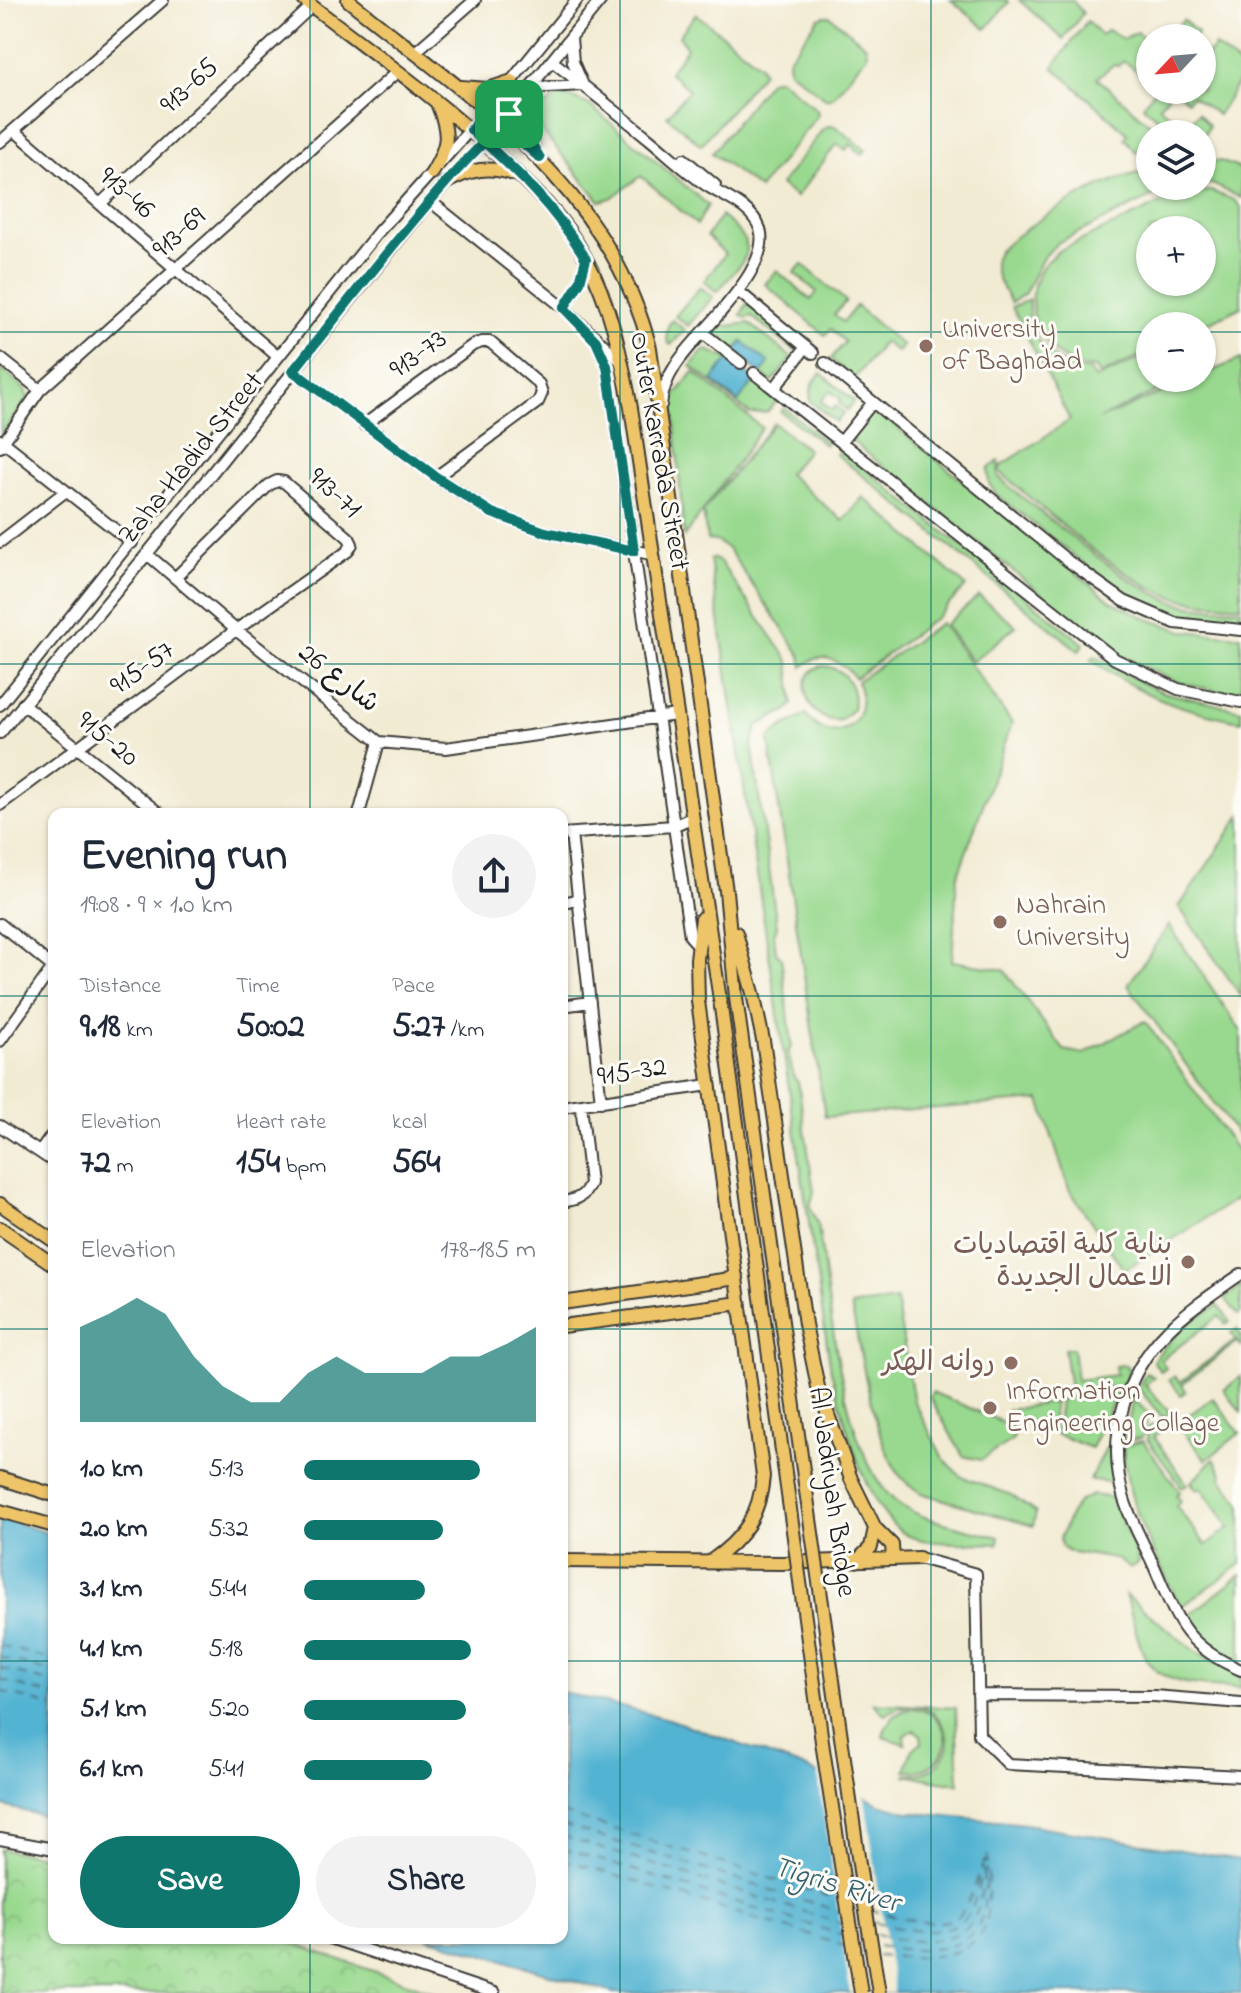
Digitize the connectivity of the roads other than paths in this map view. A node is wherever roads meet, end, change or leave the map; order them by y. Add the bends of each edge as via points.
1 (163, 0) edge
2 (348, 0) edge
3 (475, 0) edge
4 (577, 0) edge
5 (601, 0) edge
6 (308, 3) edge
7 (571, 37) junction
8 (414, 53) junction
9 (552, 61) junction
10 (398, 71) junction
11 (512, 81) junction
12 (451, 82) junction
13 (583, 85) junction
14 (528, 90) junction
15 (436, 100) junction
16 (487, 111) junction
17 (501, 123) junction
18 (15, 131) junction
19 (467, 134) junction
20 (0, 142) edge
21 (480, 147) junction
22 (540, 158) junction
23 (432, 173) junction
24 (521, 177) junction
25 (445, 183) junction
26 (430, 201) junction
27 (100, 204) junction
28 (586, 259) junction
29 (176, 269) junction
30 (738, 291) junction
31 (564, 308) junction
32 (703, 333) junction
33 (596, 341) junction
34 (277, 356) junction
35 (0, 358) edge
36 (622, 362) junction
37 (741, 363) dead end
38 (825, 363) dead end
39 (293, 371) junction
40 (754, 373) dead end
41 (774, 389) junction
42 (40, 390) junction
43 (873, 402) junction
44 (364, 425) junction
45 (661, 427) junction
46 (841, 442) junction
47 (1, 443) edge
48 (436, 477) junction
49 (66, 491) junction
50 (0, 542) edge
51 (132, 543) junction
52 (634, 551) junction
53 (147, 554) junction
54 (651, 554) junction
55 (176, 577) junction
56 (236, 630) junction
57 (1241, 630) edge
58 (4, 692) edge
59 (1241, 702) edge
60 (23, 704) junction
61 (0, 705) edge
62 (676, 715) junction
63 (657, 719) junction
64 (0, 733) edge
65 (379, 742) junction
66 (78, 746) junction
67 (0, 805) edge
68 (153, 808) edge
69 (361, 808) edge
70 (691, 818) junction
71 (673, 826) junction
72 (568, 834) edge
73 (568, 845) edge
74 (726, 891) junction
75 (704, 895) junction
76 (578, 900) junction
77 (568, 902) edge
78 (0, 924) edge
79 (699, 946) junction
80 (48, 963) edge
81 (48, 976) edge
82 (590, 1002) junction
83 (568, 1005) edge
84 (0, 1041) edge
85 (709, 1085) junction
86 (601, 1102) junction
87 (581, 1105) junction
88 (568, 1106) edge
89 (0, 1126) edge
90 (48, 1141) edge
91 (40, 1152) junction
92 (48, 1158) edge
93 (568, 1201) edge
94 (0, 1204) edge
95 (0, 1228) edge
96 (48, 1237) edge
97 (48, 1261) edge
98 (1241, 1274) edge
99 (737, 1278) junction
100 (568, 1302) edge
101 (740, 1303) junction
102 (568, 1325) edge
103 (0, 1478) edge
104 (48, 1493) edge
105 (0, 1511) edge
106 (48, 1524) edge
107 (875, 1528) junction
108 (919, 1558) junction
109 (893, 1559) junction
110 (568, 1561) edge
111 (711, 1561) junction
112 (857, 1561) junction
113 (1241, 1670) edge
114 (978, 1695) junction
115 (1241, 1703) edge
116 (1241, 1776) edge
117 (0, 1839) edge
118 (48, 1848) edge
119 (348, 1944) edge
120 (494, 1993) edge
121 (861, 1993) edge
122 (879, 1993) edge

1 - 18 street
2 - 8 main road, Outer Karrada Street
3 - 8 street
4 - 11 street, Zaha Hadid Street
5 - 7 street, Zaha Hadid Street
6 - 10 main road, Outer Karrada Street
6 - 27 street, 913-65
7 - 9 street, Zaha Hadid Street
7 - 13 street via 573,62
8 - 12 main road, Outer Karrada Street
9 - 13 street
9 - 14 street, Zaha Hadid Street
10 - 15 main road, Outer Karrada Street
10 - 29 street, 913-69
11 - 12 main road via 485,90
11 - 16 street, Zaha Hadid Street
12 - 16 main road, Outer Karrada Street
13 - 14 street
13 - 30 street via 755,219 762,241
14 - 17 street, Zaha Hadid Street
14 - 22 main road via 524,120
15 - 19 main road, Outer Karrada Street
15 - 23 main road via 447,137
16 - 17 main road, Outer Karrada Street
16 - 19 street, Zaha Hadid Street
17 - 21 street, Zaha Hadid Street
17 - 22 main road, Outer Karrada Street
18 - 20 street
18 - 27 street, 913-46
19 - 21 main road, Outer Karrada Street
19 - 23 street, Zaha Hadid Street
21 - 24 main road, Outer Karrada Street
21 - 25 street, Zaha Hadid Street
22 - 45 main road, Outer Karrada Street via 605,241 631,291 650,348
23 - 34 street, Zaha Hadid Street
24 - 25 main road via 474,169
24 - 28 main road, Outer Karrada Street via 564,223
25 - 26 street, Zaha Hadid Street
26 - 31 street
26 - 39 street, Zaha Hadid Street
27 - 29 street, 913-46
28 - 31 street
28 - 36 main road, Outer Karrada Street
29 - 34 street, 913-46
29 - 42 street, 913-69
30 - 32 street
30 - 41 street via 810,350
31 - 33 street
32 - 37 street
32 - 45 street via 669,376
33 - 36 street
33 - 52 street via 607,366
34 - 51 street, Zaha Hadid Street
35 - 42 street
36 - 54 main road, Outer Karrada Street
38 - 43 street
39 - 44 street
39 - 53 street, Zaha Hadid Street
40 - 41 street
41 - 46 street
42 - 47 street, 913-69
43 - 46 street
43 - 57 street via 1124,601 1175,623
44 - 48 street
44 - 48 street, 913-73 via 473,345 490,342 539,384 542,393 538,402
45 - 74 main road, Outer Karrada Street
46 - 59 street via 1115,659 1178,689
47 - 49 street
48 - 52 street via 492,513 545,532
49 - 50 street
49 - 51 street
51 - 58 street, Zaha Hadid Street
52 - 54 street
52 - 63 street
53 - 55 street, شارع 26
53 - 60 street, Zaha Hadid Street
54 - 62 main road, Outer Karrada Street
55 - 56 street, شارع 26
55 - 56 street, 913-71 via 277,481 349,538 348,551
56 - 65 street, شارع 26
56 - 66 street, 915-57
58 - 61 street, Zaha Hadid Street
60 - 64 street, Zaha Hadid Street
60 - 66 street, 915-20
62 - 63 street, شارع 26
62 - 70 main road, Outer Karrada Street
63 - 65 street, شارع 26 via 446,748
63 - 71 street
65 - 69 street
66 - 67 street, 915-57
66 - 68 street, 915-20
70 - 71 street
70 - 75 main road, Outer Karrada Street
71 - 72 street
71 - 79 street via 690,936
73 - 76 street
74 - 107 main road via 763,1040 813,1366 840,1453
74 - 122 main road, Al Jadriyah Bridge, bridge via 736,998
75 - 79 main road
75 - 121 main road, Al Jadriyah Bridge, bridge
76 - 77 street
76 - 82 street
78 - 80 street
79 - 85 main road via 697,987
81 - 84 street
82 - 83 street
82 - 86 street
85 - 86 street, 915-32
85 - 99 main road
86 - 87 street, 915-32
87 - 88 street, 915-32
87 - 93 street via 590,1183 586,1193
89 - 91 street
90 - 91 street
91 - 92 street
94 - 96 main road
95 - 97 main road
98 - 113 street via 1170,1327 1144,1358 1127,1389 1117,1454 1128,1512 1177,1618 1197,1645
99 - 100 main road
99 - 101 main road
101 - 102 main road
101 - 111 main road via 762,1486 747,1529
103 - 104 main road
105 - 106 main road
107 - 108 main road
107 - 109 main road via 892,1545
107 - 112 main road via 871,1547
108 - 109 main road
108 - 114 street via 976,1574
109 - 112 main road
110 - 111 main road
111 - 112 main road
114 - 115 street via 1154,1696
114 - 116 street via 979,1735 1008,1764
117 - 118 street
119 - 120 street

